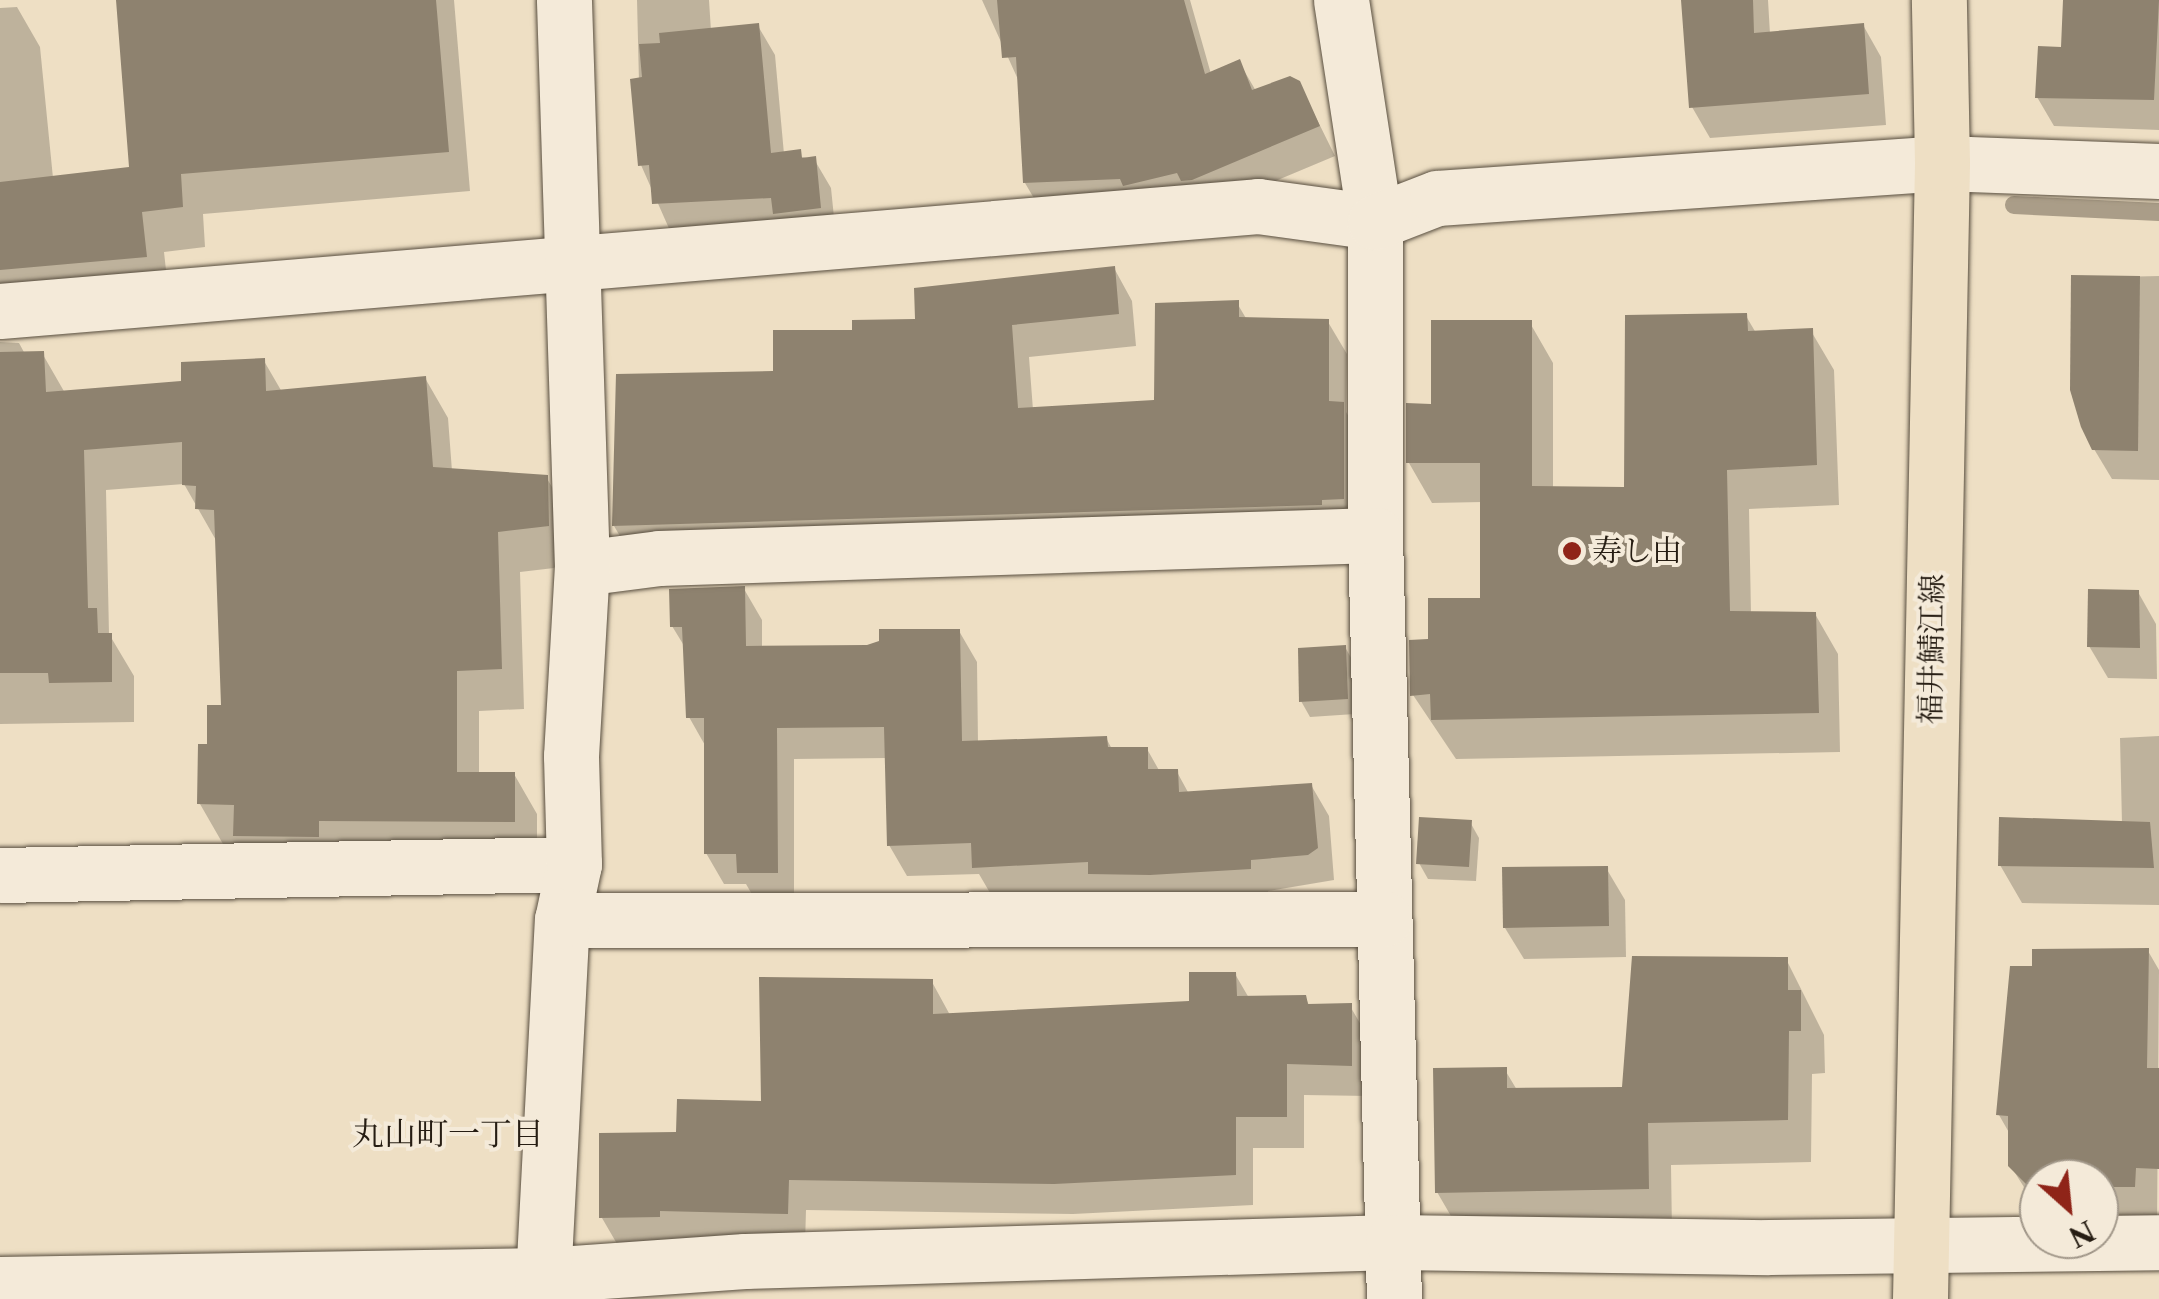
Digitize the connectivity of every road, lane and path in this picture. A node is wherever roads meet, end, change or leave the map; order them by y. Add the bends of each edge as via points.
1 (564, 0) edge
2 (1340, 0) edge
3 (1939, 0) edge
4 (1942, 162) junction
5 (2159, 171) edge
6 (1374, 222) junction
7 (576, 263) junction
8 (0, 311) edge
9 (1375, 535) junction
10 (582, 568) junction
11 (574, 864) junction
12 (0, 875) edge
13 (1384, 919) junction
14 (562, 920) junction
15 (1920, 1240) junction
16 (1393, 1242) junction
17 (2159, 1242) edge
18 (0, 1284) edge
19 (543, 1287) edge
20 (1394, 1299) edge
21 (1920, 1299) edge

1 - 7 street
2 - 6 street
3 - 4 main road, 福井鯖江線
4 - 5 street
4 - 6 street via 1437,198
4 - 15 main road, 福井鯖江線
6 - 7 street via 1258,206
6 - 9 street
7 - 8 street
7 - 10 street
9 - 10 street via 659,558
9 - 13 street
10 - 11 street via 571,756
11 - 12 street
11 - 14 street
13 - 14 street
13 - 16 street
14 - 19 street
15 - 16 street via 1768,1247
15 - 17 street
15 - 21 main road, 福井鯖江線
16 - 19 street via 744,1261
16 - 20 street
18 - 19 street

